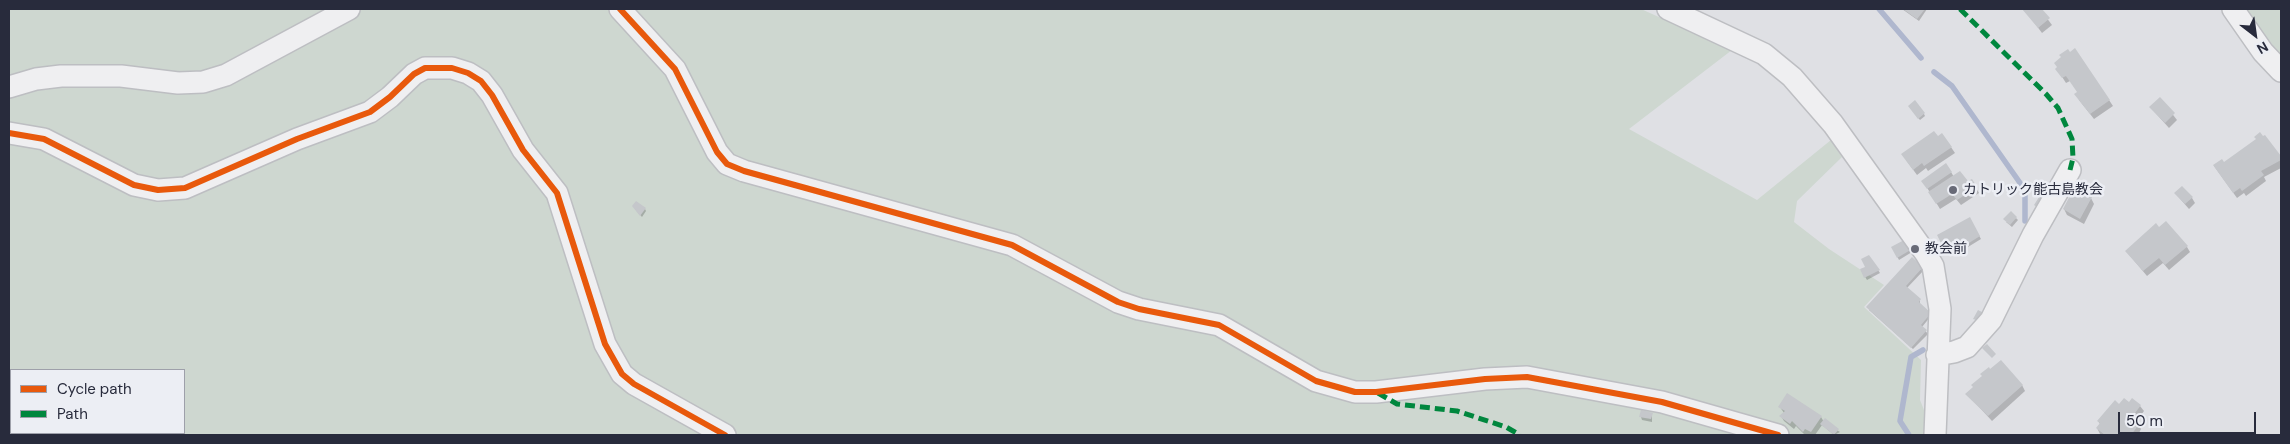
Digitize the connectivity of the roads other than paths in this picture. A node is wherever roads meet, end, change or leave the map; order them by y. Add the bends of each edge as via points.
1 (349, 9) edge
2 (620, 9) edge
3 (1668, 9) edge
4 (2233, 9) edge
5 (2281, 71) edge
6 (9, 87) edge
7 (9, 133) edge
8 (2070, 170) dead end
9 (1937, 355) junction
10 (725, 435) edge
11 (1778, 435) edge
12 (1935, 435) edge

1 - 6 street via 226,75 203,82 178,83 121,76 61,76
2 - 11 street via 675,69 717,152 727,164 744,171 1012,246 1118,302 1219,325 1316,381 1355,392 1526,377 1662,402
3 - 9 street via 1764,54 1792,77 1833,124 1897,210 1933,266 1940,308
4 - 5 street via 2263,52
7 - 10 street via 44,139 134,186 158,190 184,188 297,139 370,112 425,68 452,68 468,73 481,81 492,95 522,150 558,193 605,344 622,374
8 - 9 street via 2032,235 1991,320 1967,347
9 - 12 street

